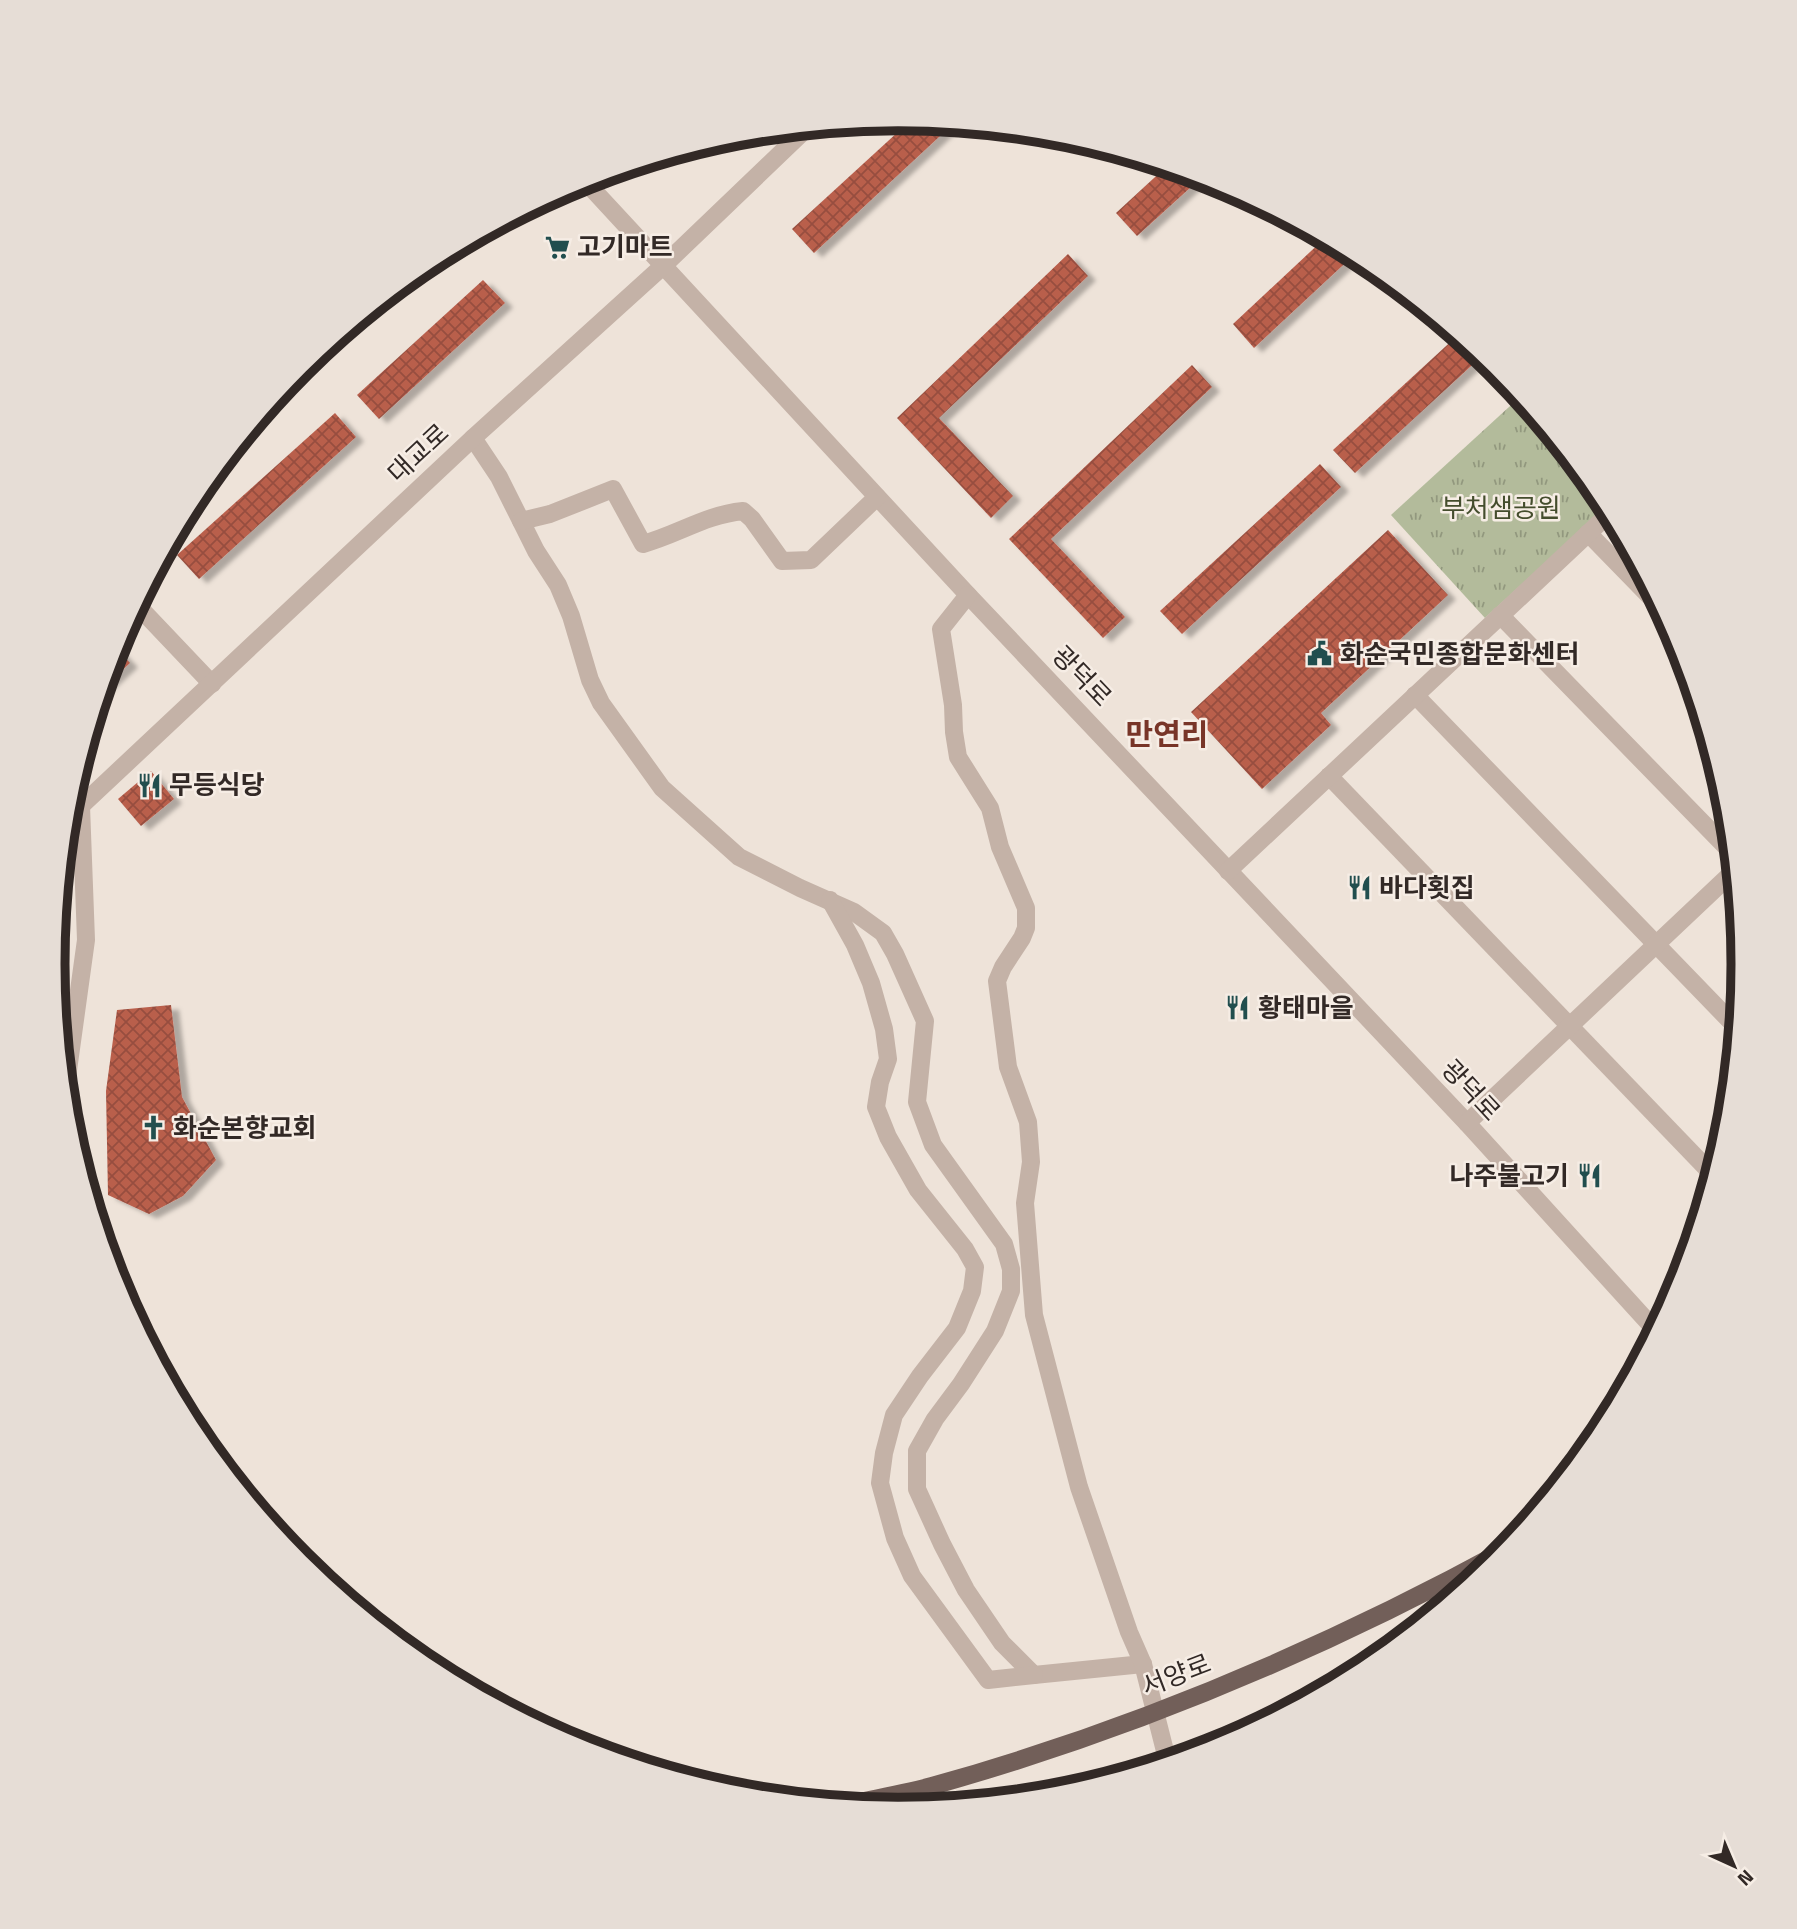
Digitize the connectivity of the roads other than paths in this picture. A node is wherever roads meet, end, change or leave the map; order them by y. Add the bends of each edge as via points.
1 (797, 137) edge
2 (592, 189) edge
3 (663, 265) junction
4 (473, 438) junction
5 (877, 496) junction
6 (1603, 519) edge
7 (521, 521) junction
8 (1588, 533) junction
9 (1642, 588) edge
10 (968, 595) junction
11 (144, 612) edge
12 (1500, 615) junction
13 (212, 684) junction
14 (1415, 695) junction
15 (1329, 776) junction
16 (81, 806) joint
17 (1723, 844) edge
18 (1228, 871) junction
19 (1727, 878) edge
20 (830, 900) junction
21 (1657, 944) junction
22 (1730, 1020) edge
23 (1571, 1026) junction
24 (70, 1054) edge
25 (1467, 1123) junction
26 (1707, 1168) edge
27 (1650, 1324) edge
28 (1477, 1564) edge
29 (1143, 1664) junction
30 (1034, 1675) junction
31 (1154, 1712) junction
32 (1166, 1754) edge
33 (879, 1797) edge

1 - 3 street, 대교로
2 - 3 street, 광덕로
3 - 4 street, 대교로
3 - 5 street, 광덕로
4 - 7 street
4 - 13 street, 대교로
5 - 7 street via 811,560 782,561 743,511 711,516 670,537 643,544 613,489
5 - 10 street, 광덕로
6 - 8 street
7 - 20 street via 572,616 601,703 662,788 739,857
8 - 9 street
8 - 12 street
10 - 18 street, 광덕로
10 - 29 street via 941,629 958,757 990,808 1000,847 1026,908 1026,928 997,981 1008,1067 1028,1122 1031,1162 1025,1203 1034,1315 1079,1487
11 - 13 street
12 - 14 street
12 - 17 street
13 - 16 street, 대교로
14 - 15 street
14 - 21 street
15 - 18 street
15 - 23 street
16 - 24 street via 86,940
18 - 25 street, 광덕로
19 - 21 street
20 - 30 street via 883,933 895,954 925,1021 917,1102 933,1145 1004,1244 1011,1269 1011,1291 995,1331 918,1451 917,1489 966,1590 1002,1643
20 - 30 street via 855,944 884,1029 888,1059 876,1107 918,1190 975,1267 972,1291 957,1328 894,1415 880,1483 895,1538 912,1576 988,1680
21 - 22 street
21 - 23 street
23 - 25 street
23 - 26 street
25 - 27 street, 광덕로
28 - 31 main road, 서양로 via 1251,1674
29 - 30 street
29 - 31 street
31 - 32 street
31 - 33 main road, 서양로 via 1065,1746

